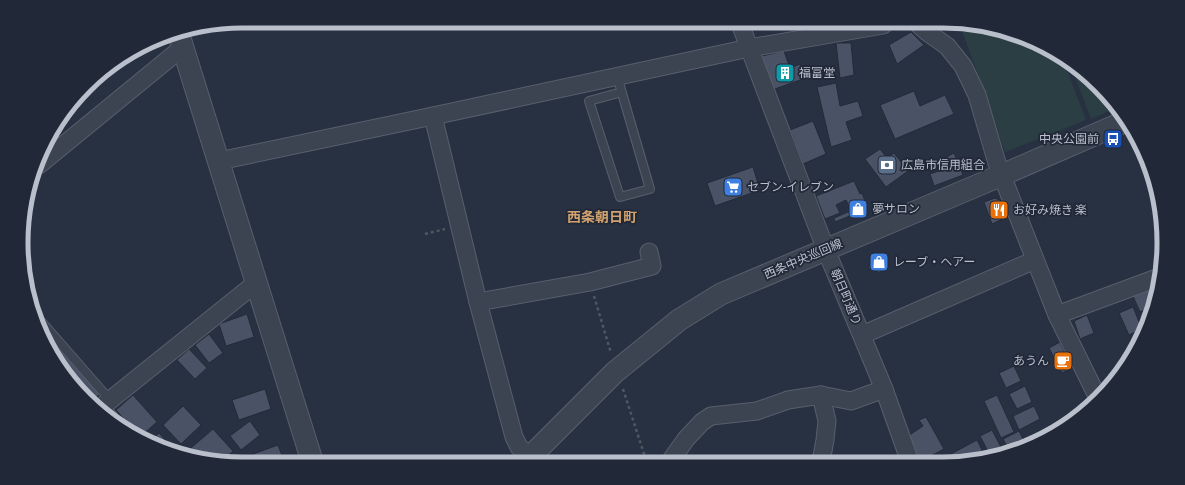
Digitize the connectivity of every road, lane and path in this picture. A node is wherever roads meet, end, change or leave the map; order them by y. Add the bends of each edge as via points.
1 (742, 28) edge
2 (866, 28) edge
3 (922, 28) edge
4 (181, 39) edge
5 (749, 48) junction
6 (619, 84) junction
7 (432, 116) junction
8 (1121, 123) edge
9 (219, 161) junction
10 (43, 162) edge
11 (1002, 175) junction
12 (459, 225) junction
13 (425, 234) dead end
14 (826, 250) junction
15 (649, 252) dead end
16 (1035, 260) junction
17 (1154, 279) edge
18 (590, 282) junction
19 (256, 283) junction
20 (478, 302) junction
21 (1057, 315) junction
22 (45, 327) edge
23 (862, 335) junction
24 (612, 357) dead end
25 (622, 384) dead end
26 (884, 389) junction
27 (1095, 393) edge
28 (821, 395) junction
29 (102, 405) edge
30 (106, 408) edge
31 (311, 457) edge
32 (525, 457) edge
33 (530, 457) edge
34 (644, 457) edge
35 (673, 457) edge
36 (822, 457) edge
37 (908, 457) edge

1 - 5 street, 朝日町通り
2 - 5 street
3 - 11 street via 947,46 963,66 976,95
4 - 9 street
4 - 10 street
5 - 6 street
5 - 14 street, 朝日町通り
6 - 6 lane via 650,189 620,197 589,101
6 - 7 street
7 - 9 street
7 - 12 street
8 - 11 street, 西条中央巡回線
9 - 19 street
11 - 14 street, 西条中央巡回線
11 - 16 street
12 - 13 path
12 - 20 street
14 - 23 street, 朝日町通り
14 - 33 street, 西条中央巡回線 via 721,294 679,320 615,372
15 - 18 street via 652,266
16 - 21 street
16 - 23 street
17 - 21 street
18 - 20 street
18 - 24 path
19 - 30 street
19 - 31 street
20 - 32 street via 514,437
21 - 27 street
22 - 29 lane
23 - 26 street, 朝日町通り
25 - 34 path
26 - 28 street via 851,400
26 - 37 street, 朝日町通り
28 - 35 street via 788,400 757,411 711,416 686,439
28 - 36 street via 827,421

